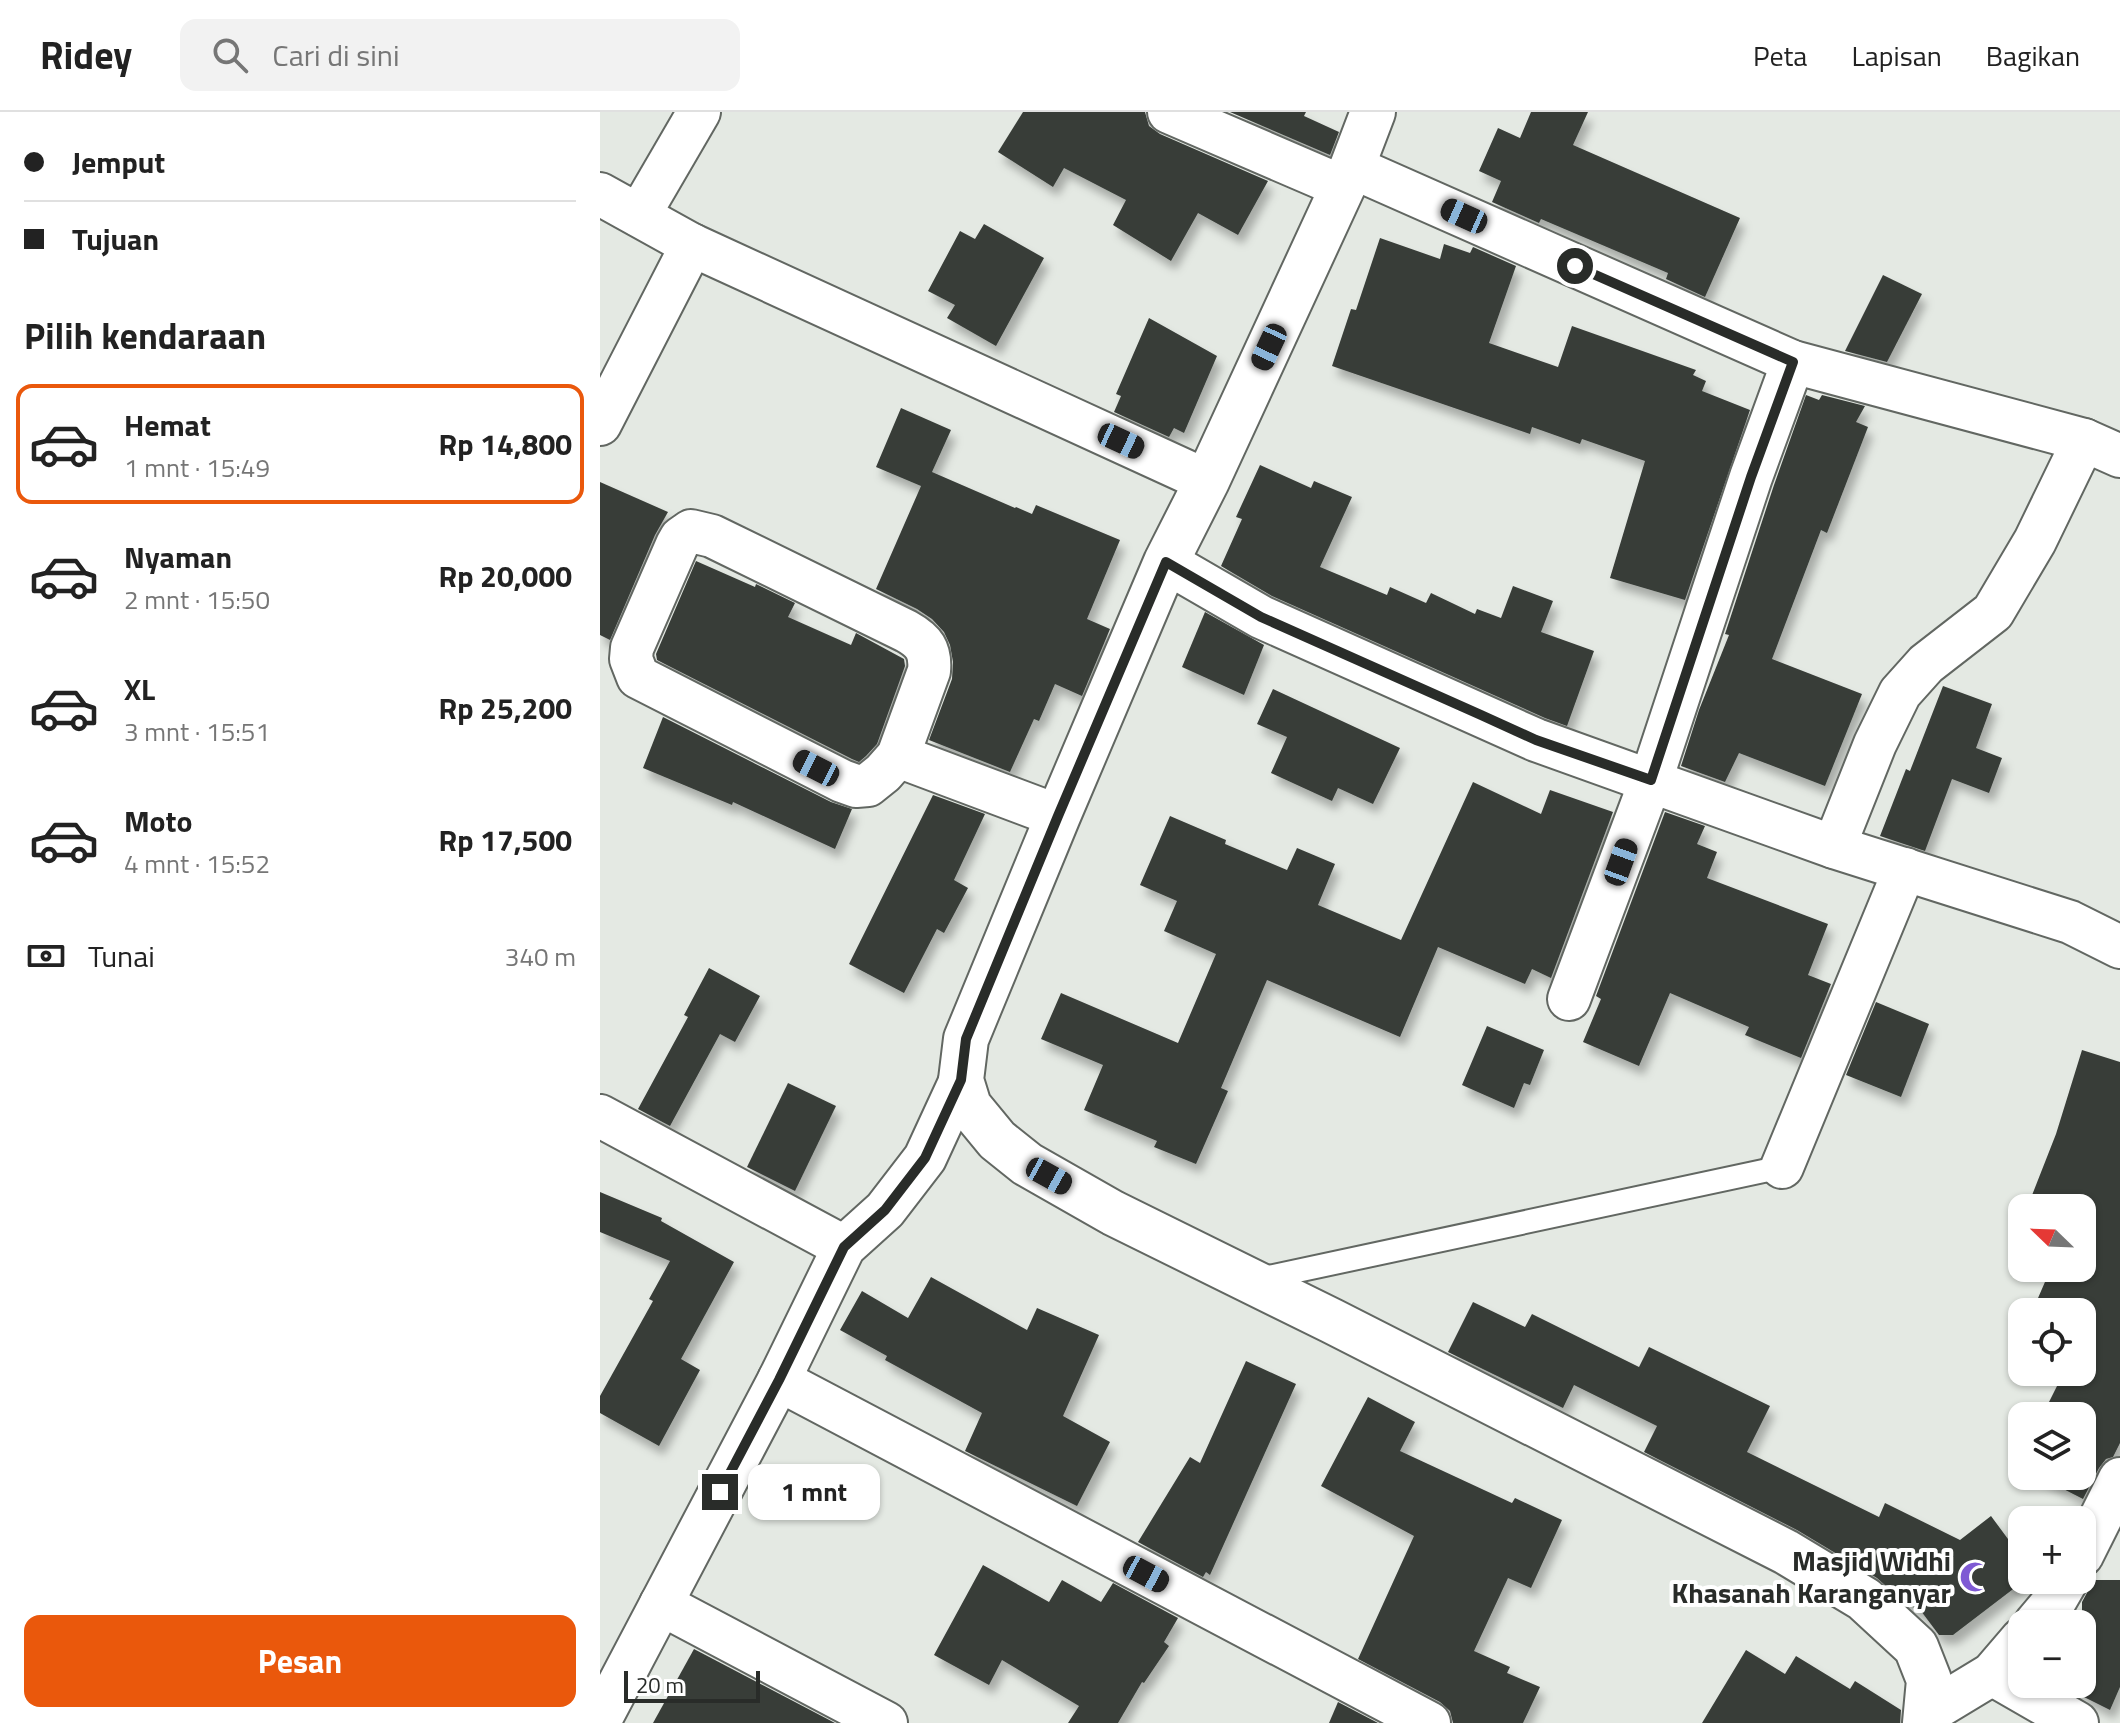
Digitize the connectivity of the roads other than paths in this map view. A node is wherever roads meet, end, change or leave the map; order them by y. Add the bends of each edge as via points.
1 (699, 112) edge
2 (1169, 112) edge
3 (1373, 112) edge
4 (1347, 177) junction
5 (600, 194) edge
6 (639, 215) junction
7 (692, 245) junction
8 (1793, 362) junction
9 (600, 424) edge
10 (2102, 448) edge
11 (1207, 481) junction
12 (1166, 562) junction
13 (898, 756) junction
14 (1651, 780) junction
15 (1058, 816) junction
16 (1834, 847) junction
17 (1905, 869) junction
18 (2120, 947) edge
19 (1569, 999) dead end
20 (961, 1080) junction
21 (600, 1116) edge
22 (1782, 1167) joint
23 (844, 1247) junction
24 (1251, 1281) junction
25 (779, 1380) junction
26 (2120, 1479) edge
27 (2096, 1527) edge
28 (2059, 1594) edge
29 (661, 1604) junction
30 (2047, 1610) edge
31 (2008, 1655) edge
32 (1992, 1674) junction
33 (1926, 1718) edge
34 (600, 1720) edge
35 (886, 1723) edge
36 (1429, 1723) edge
37 (2077, 1723) edge

1 - 6 street
2 - 4 street
3 - 4 main road
4 - 8 street
4 - 11 main road
5 - 6 street
6 - 7 street
7 - 9 street
7 - 11 street
8 - 10 street
8 - 14 street
10 - 16 street via 2035,541 1993,612 1926,664 1900,693
11 - 12 main road
12 - 14 street via 1261,617 1536,740
12 - 15 main road
13 - 13 street via 929,671 926,645 712,536 691,531 681,538 632,648 638,677 856,786 868,785
13 - 15 street
14 - 16 street
14 - 19 street
15 - 20 main road via 966,1039
16 - 17 street
17 - 18 street via 2070,922
17 - 22 street
20 - 23 street via 925,1158 885,1210
20 - 24 main road via 969,1106 997,1140 1027,1164
21 - 23 street
22 - 24 lane
23 - 25 street
24 - 33 main road via 1786,1552 1864,1599 1916,1647 1929,1680
25 - 29 street
25 - 36 street
26 - 27 street
28 - 30 street
29 - 34 street
29 - 35 street
31 - 32 street
32 - 33 street
32 - 37 street

